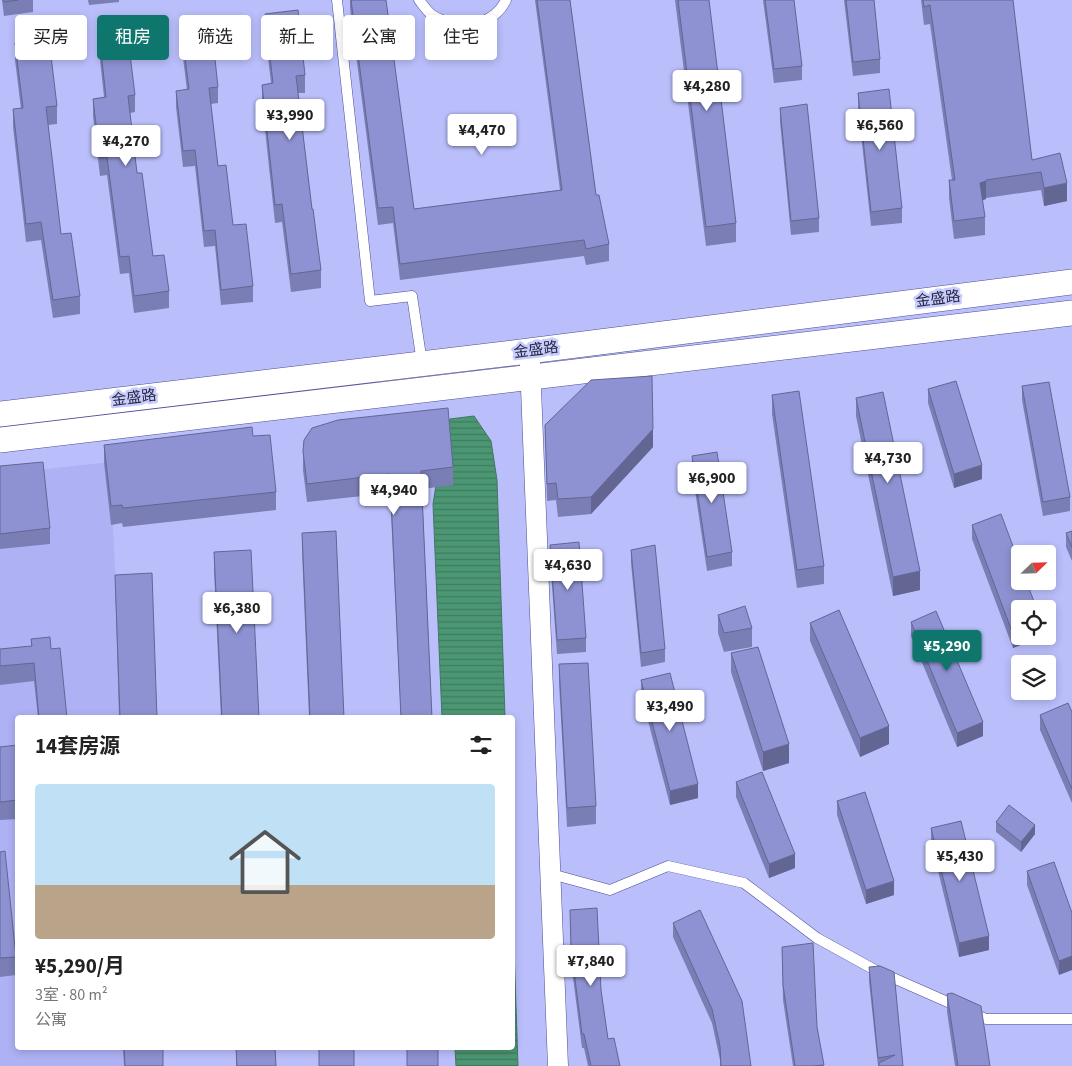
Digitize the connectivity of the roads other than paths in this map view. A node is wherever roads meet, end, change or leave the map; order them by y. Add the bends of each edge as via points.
1 (337, 0) edge
2 (420, 0) edge
3 (506, 0) edge
4 (1072, 282) edge
5 (1072, 313) edge
6 (529, 350) junction
7 (422, 363) junction
8 (530, 377) junction
9 (0, 414) edge
10 (0, 440) edge
11 (550, 874) junction
12 (1072, 1019) edge
13 (558, 1066) edge

1 - 7 lane via 370,301 412,296
2 - 3 lane via 433,16 451,24 470,26 489,19 504,6
4 - 6 street, 金盛路
5 - 8 street, 金盛路
6 - 7 street, 金盛路
6 - 8 street
7 - 9 street, 金盛路
8 - 10 street, 金盛路
8 - 11 street
11 - 12 lane via 610,890 668,866 744,883 817,938 875,970 986,1019
11 - 13 street

